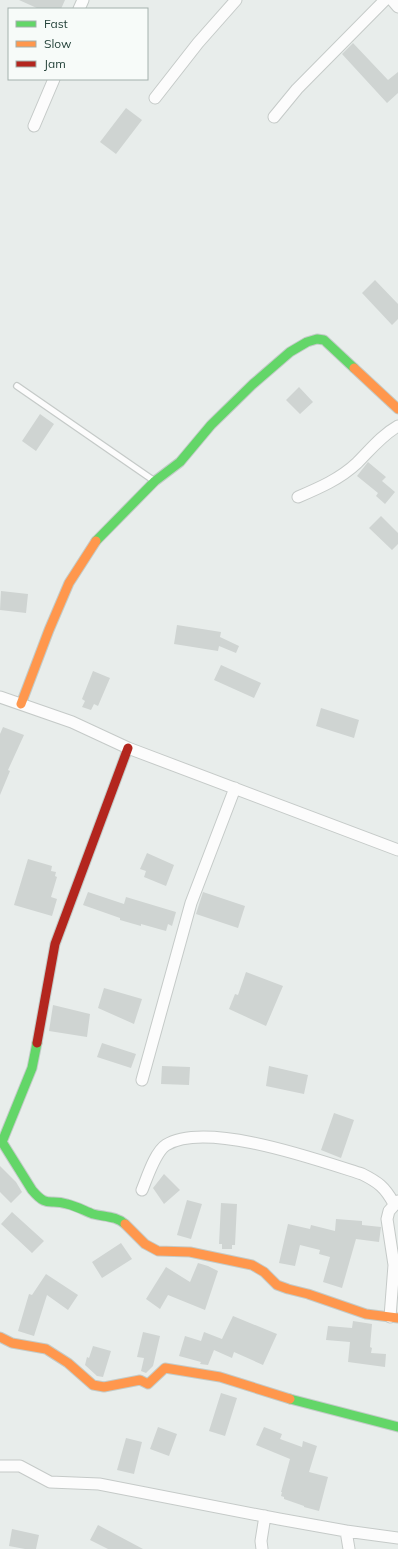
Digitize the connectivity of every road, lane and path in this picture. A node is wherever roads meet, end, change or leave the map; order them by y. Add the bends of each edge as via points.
1 (236, 0) edge
2 (385, 0) edge
3 (392, 0) edge
4 (398, 7) edge
5 (54, 80) edge
6 (155, 98) dead end
7 (274, 117) dead end
8 (34, 126) dead end
9 (17, 386) dead end
10 (398, 409) edge
11 (398, 426) edge
12 (155, 481) junction
13 (298, 497) dead end
14 (1, 699) edge
15 (21, 704) junction
16 (128, 748) junction
17 (235, 788) junction
18 (398, 850) edge
19 (142, 1080) dead end
20 (1, 1142) edge
21 (142, 1190) dead end
22 (396, 1202) edge
23 (394, 1318) edge
24 (0, 1337) edge
25 (398, 1427) edge
26 (0, 1466) edge
27 (265, 1516) junction
28 (346, 1531) junction
29 (398, 1538) edge
30 (262, 1549) edge
31 (350, 1549) edge

1 - 6 street
2 - 7 street via 297,88
3 - 4 street
5 - 8 street
9 - 12 lane
10 - 12 street via 324,340 312,340 290,352 252,384 211,425 180,462
11 - 13 street via 341,476
12 - 15 street via 98,539 69,583
14 - 15 street
15 - 16 street via 72,722
16 - 17 street
16 - 20 street via 55,944 32,1068
17 - 18 street
17 - 19 street via 191,903
20 - 23 street via 32,1190 46,1202 66,1203 94,1214 118,1219 129,1226 145,1244 158,1251 190,1252 252,1265 264,1272 277,1285 366,1314
21 - 22 street via 164,1145 177,1139 208,1137 253,1142 362,1174 378,1182
22 - 23 street via 386,1219 394,1265
24 - 25 street via 12,1343 46,1349 68,1363 93,1386 104,1387 140,1380 148,1384 165,1368 220,1377 303,1403
26 - 27 street via 20,1466 50,1482 99,1484
27 - 28 street
27 - 30 street
28 - 29 street
28 - 31 street

